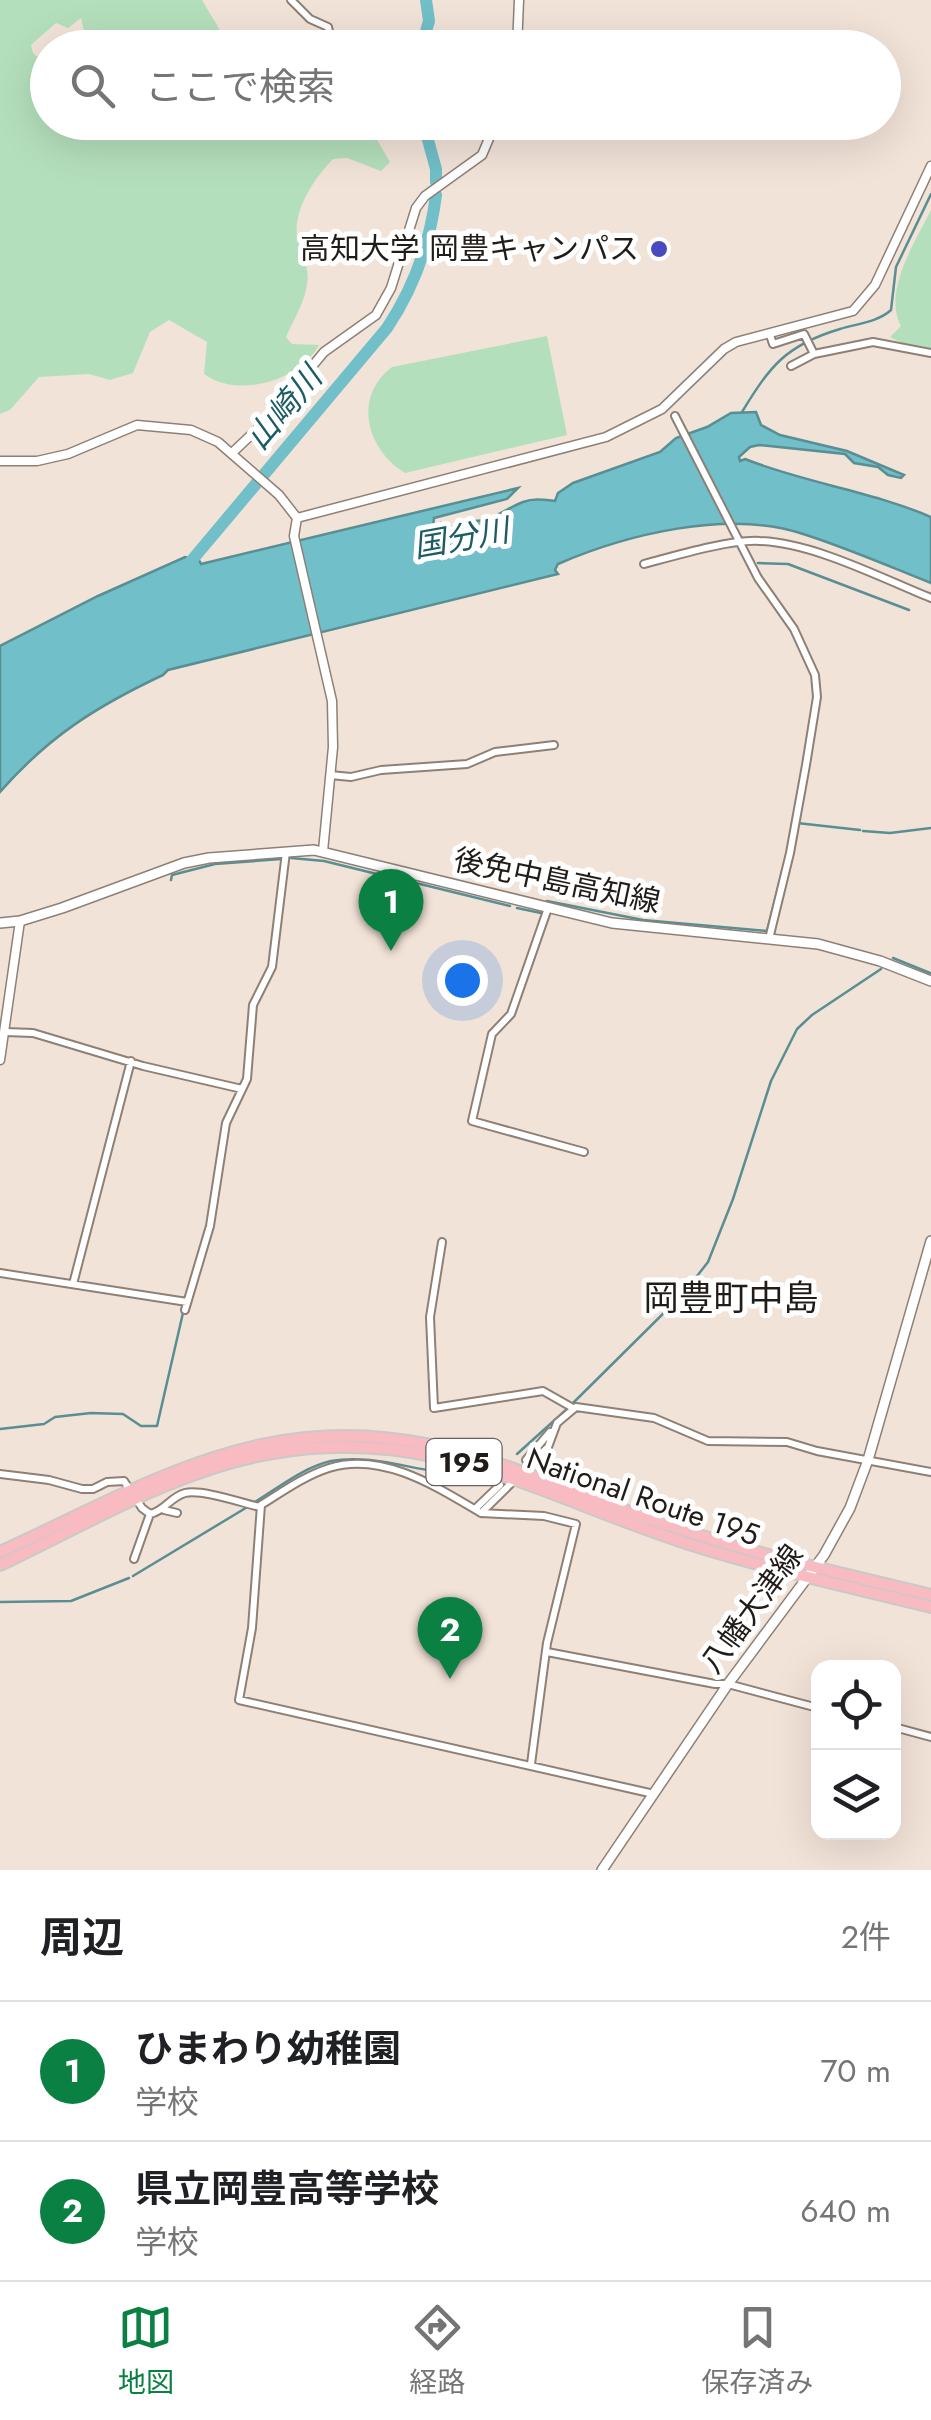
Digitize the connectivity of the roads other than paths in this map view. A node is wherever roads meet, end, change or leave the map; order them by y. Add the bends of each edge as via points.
1 (290, 0) edge
2 (519, 0) edge
3 (329, 30) edge
4 (518, 30) edge
5 (488, 140) edge
6 (931, 166) edge
7 (770, 334) junction
8 (813, 351) junction
9 (931, 353) edge
10 (791, 366) dead end
11 (666, 405) junction
12 (675, 416) joint
13 (232, 453) junction
14 (0, 462) edge
15 (297, 518) junction
16 (741, 542) junction
17 (644, 564) dead end
18 (931, 598) edge
19 (554, 745) dead end
20 (330, 774) junction
21 (286, 851) junction
22 (323, 851) junction
23 (548, 908) junction
24 (20, 921) junction
25 (0, 923) edge
26 (769, 939) junction
27 (931, 981) edge
28 (6, 1032) junction
29 (0, 1060) edge
30 (131, 1061) junction
31 (242, 1089) junction
32 (584, 1152) dead end
33 (931, 1241) edge
34 (442, 1242) dead end
35 (0, 1272) edge
36 (73, 1284) junction
37 (571, 1407) junction
38 (868, 1460) junction
39 (522, 1470) junction
40 (931, 1472) edge
41 (0, 1474) edge
42 (500, 1485) dead end
43 (136, 1495) junction
44 (254, 1506) junction
45 (164, 1510) junction
46 (478, 1511) junction
47 (177, 1513) dead end
48 (150, 1514) junction
49 (0, 1552) edge
50 (134, 1560) dead end
51 (0, 1565) edge
52 (814, 1567) junction
53 (806, 1577) junction
54 (931, 1595) edge
55 (931, 1606) edge
56 (547, 1652) junction
57 (728, 1684) junction
58 (811, 1706) edge
59 (901, 1729) edge
60 (931, 1737) edge
61 (531, 1764) junction
62 (654, 1794) junction
63 (602, 1870) edge

1 - 3 street
2 - 4 street
5 - 13 street via 482,155 416,208 392,288 376,315 324,352
6 - 7 street via 896,244 853,312
7 - 8 street via 774,344 804,334
7 - 11 street via 724,349
8 - 9 street via 873,342
8 - 10 street
11 - 12 street
11 - 15 street via 606,438
12 - 16 street
13 - 14 street via 201,432 137,426 68,454
13 - 15 street
15 - 20 street via 294,529 332,701
16 - 17 street
16 - 18 street via 810,552
16 - 26 street via 794,628 817,687
19 - 20 street via 495,752 467,764
20 - 22 street
21 - 22 main road, 後免中島高知線
21 - 24 main road, 後免中島高知線 via 184,863
21 - 31 street via 272,968 253,1005
22 - 23 main road, 後免中島高知線
23 - 26 main road, 後免中島高知線 via 659,930
23 - 32 street via 511,1014 492,1034 472,1121
24 - 25 main road, 後免中島高知線
24 - 28 street
26 - 27 main road, 後免中島高知線 via 858,953
28 - 29 street
28 - 30 street via 33,1033
30 - 31 street
30 - 36 street
31 - 36 street via 226,1123 213,1213 186,1306
33 - 38 main road, 八幡大津線
34 - 37 street via 430,1318 434,1408 544,1391
35 - 36 street
37 - 38 street via 646,1416 716,1442 787,1442
37 - 39 street via 548,1447
38 - 40 street
38 - 52 main road, 八幡大津線 via 850,1508
39 - 43 highway, National Route 195 / 195 via 412,1441 301,1439 217,1456
39 - 46 street
39 - 52 highway, National Route 195 / 195 via 664,1524
39 - 53 highway, National Route 195 / 195 via 691,1544
41 - 43 street via 82,1489 124,1481
42 - 46 street
43 - 48 street
43 - 49 highway, National Route 195 / 195
43 - 51 highway, National Route 195 / 195
44 - 45 street via 191,1492
44 - 46 street via 313,1474 362,1466 413,1475
44 - 61 street via 252,1628 238,1700
45 - 47 street
45 - 48 street
46 - 56 street via 576,1524
48 - 50 street
52 - 53 main road, 八幡大津線
52 - 54 highway, National Route 195 / 195
53 - 55 highway, National Route 195 / 195
53 - 57 main road, 八幡大津線
56 - 57 street
56 - 61 street
57 - 58 street
57 - 62 main road, 八幡大津線
59 - 60 street
61 - 62 street
62 - 63 main road, 八幡大津線

